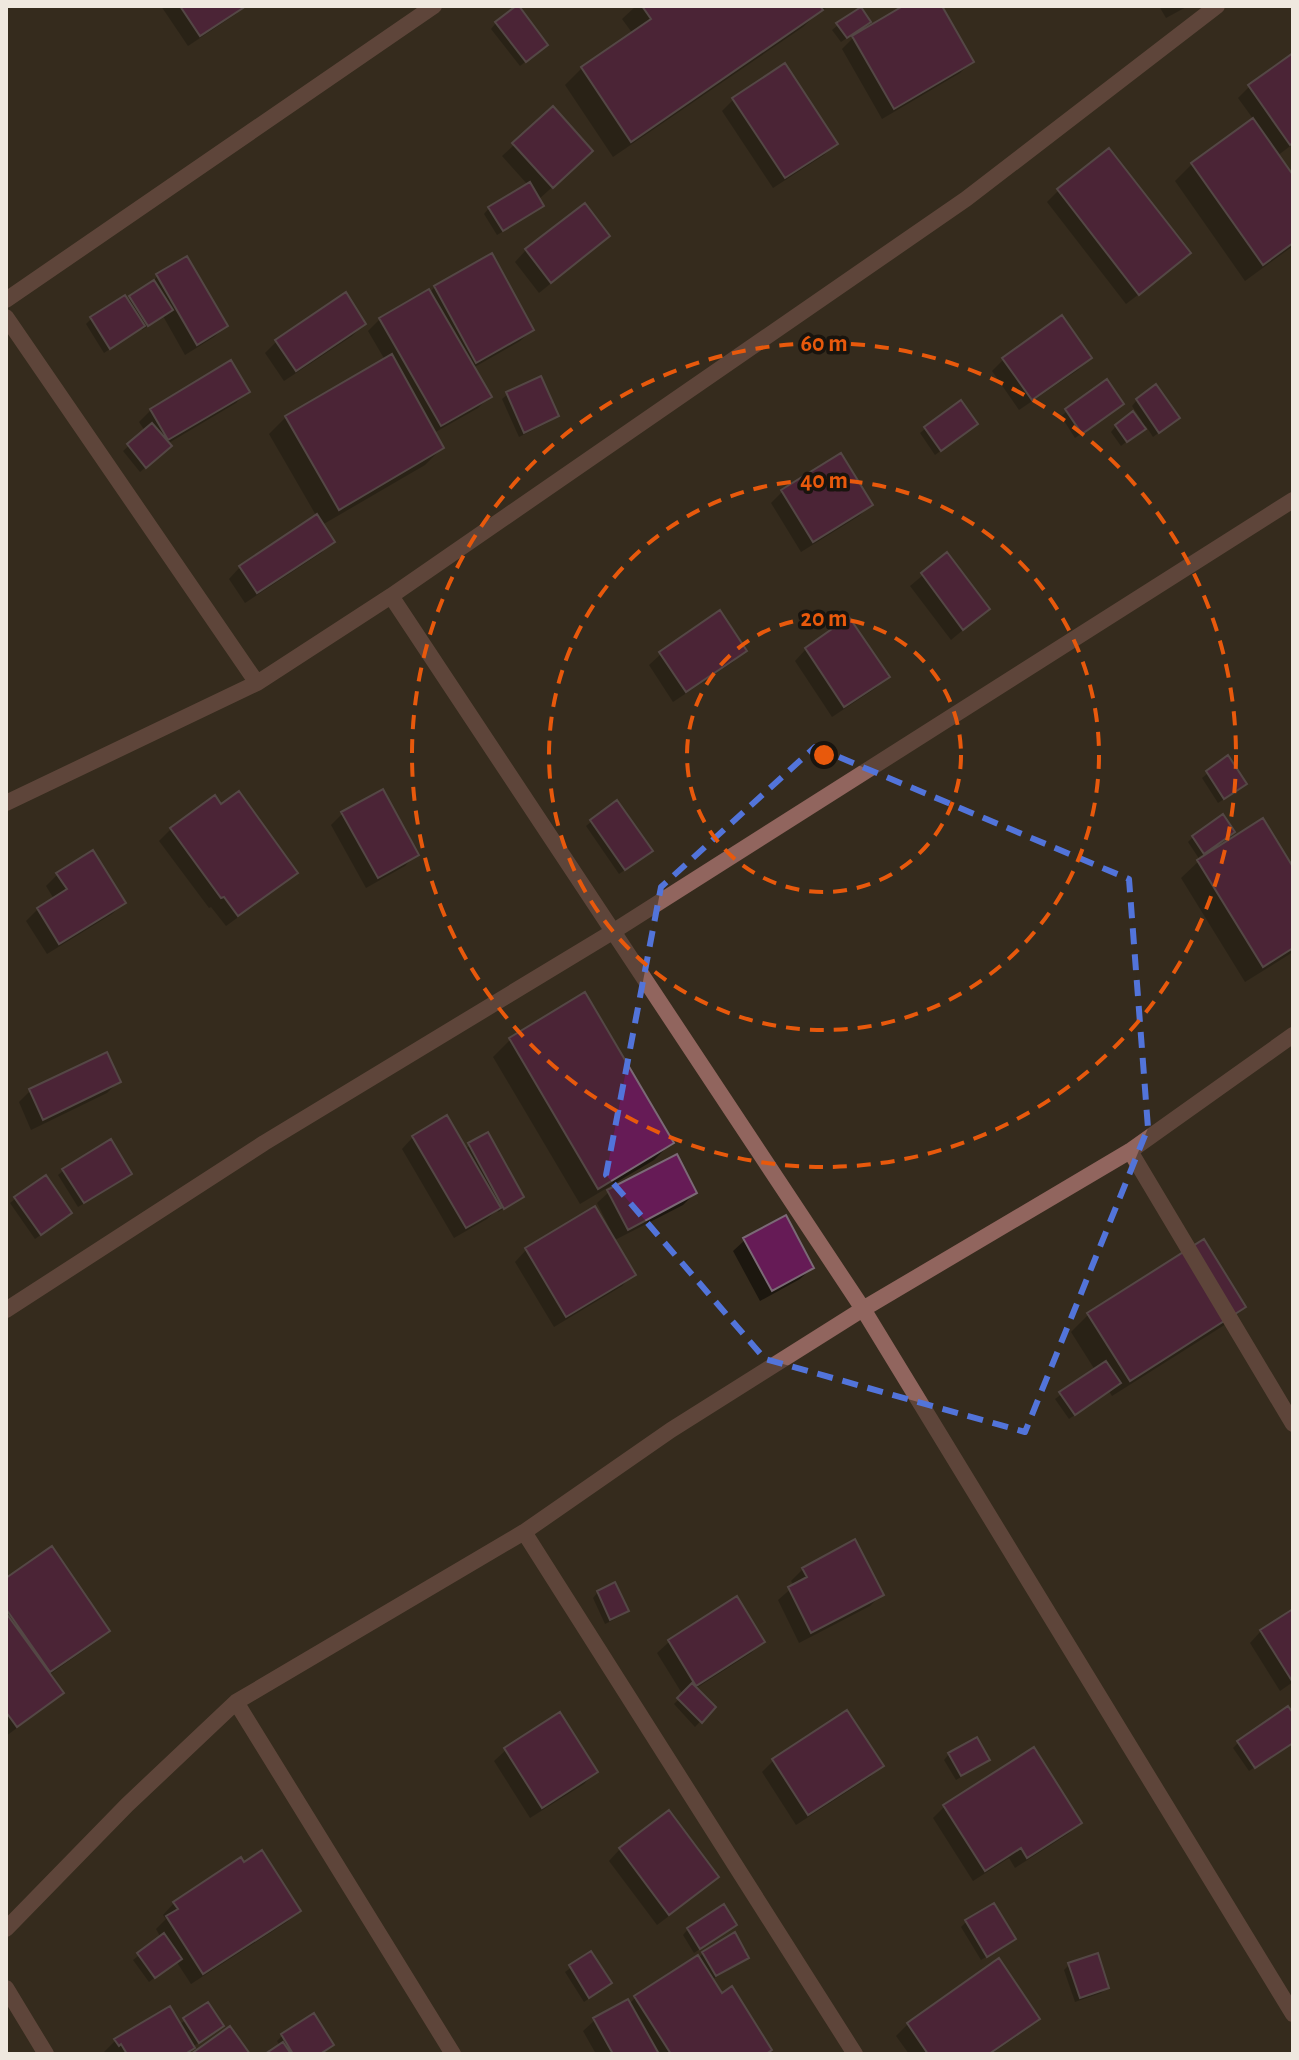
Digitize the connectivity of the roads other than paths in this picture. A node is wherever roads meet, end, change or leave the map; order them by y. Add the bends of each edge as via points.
1 (434, 6) edge
2 (1217, 6) edge
3 (6, 300) edge
4 (6, 317) edge
5 (1293, 500) edge
6 (391, 596) junction
7 (257, 683) junction
8 (6, 803) edge
9 (614, 931) junction
10 (1293, 1035) edge
11 (1130, 1151) junction
12 (863, 1309) junction
13 (6, 1310) edge
14 (1293, 1424) edge
15 (524, 1532) junction
16 (236, 1702) junction
17 (6, 1929) edge
18 (6, 1988) edge
19 (1293, 2014) edge
20 (46, 2054) edge
21 (453, 2054) edge
22 (855, 2054) edge

1 - 3 street
2 - 6 street via 966,199
4 - 7 street
5 - 9 street
6 - 7 street
6 - 9 street
7 - 8 street
9 - 12 street
9 - 13 street via 264,1143
10 - 11 street
11 - 12 street
11 - 14 street
12 - 15 street via 671,1430
12 - 19 street
15 - 16 street
15 - 22 street
16 - 17 street
16 - 21 street
18 - 20 street

